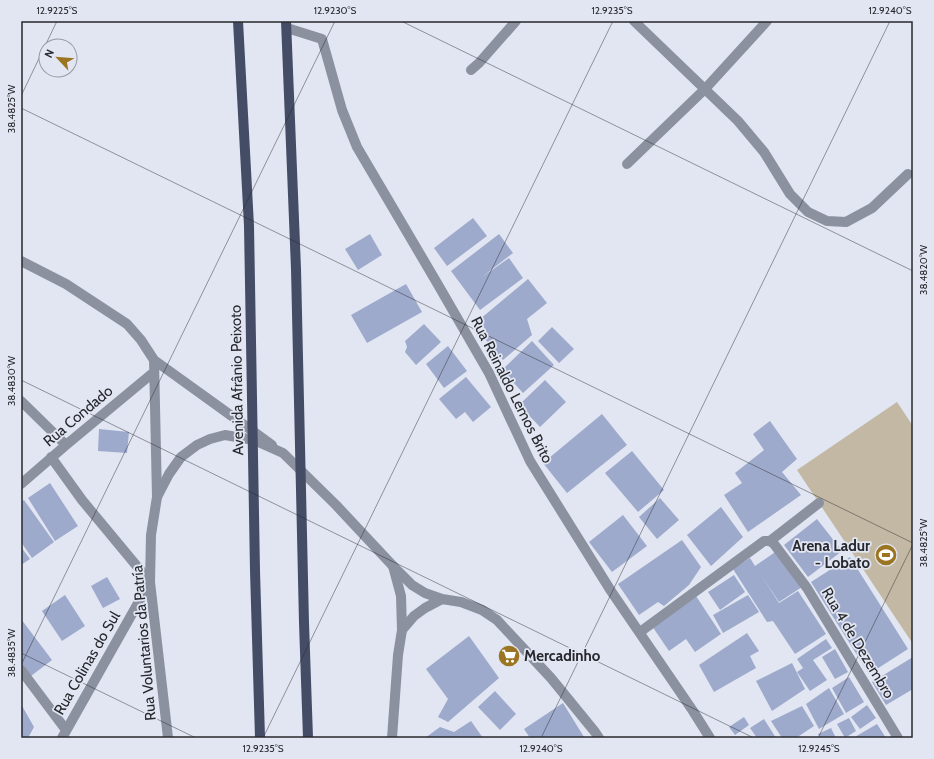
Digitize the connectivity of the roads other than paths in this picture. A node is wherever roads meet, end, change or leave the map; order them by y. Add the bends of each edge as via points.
1 (238, 21) edge
2 (516, 21) edge
3 (634, 21) edge
4 (767, 21) edge
5 (287, 25) edge
6 (471, 70) dead end
7 (705, 89) junction
8 (627, 164) dead end
9 (908, 174) dead end
10 (21, 261) edge
11 (154, 360) junction
12 (154, 372) junction
13 (21, 401) edge
14 (66, 445) junction
15 (283, 453) junction
16 (51, 457) junction
17 (21, 484) edge
18 (157, 497) junction
19 (819, 502) dead end
20 (770, 541) junction
21 (393, 566) junction
22 (150, 582) junction
23 (442, 599) junction
24 (402, 630) junction
25 (640, 632) junction
26 (21, 670) edge
27 (64, 734) edge
28 (168, 738) edge
29 (260, 738) edge
30 (308, 738) edge
31 (392, 738) edge
32 (599, 738) edge
33 (710, 738) edge
34 (898, 738) edge

1 - 29 main road, Avenida Afrânio Peixoto via 249,226
2 - 6 street
3 - 7 street
4 - 7 street
5 - 25 street, Rua Reinaldo Lemos Brito via 322,39 342,110 357,147 489,373 530,461 611,591
5 - 30 main road
7 - 8 street
7 - 9 street via 764,152 790,194 808,212 827,221 846,222 872,208
10 - 11 street via 66,284 127,324
11 - 12 street, Rua Voluntarios da Patría
11 - 15 street
12 - 14 street, Rua Condado
12 - 18 street, Rua Voluntarios da Patría
13 - 14 street
14 - 16 street, Rua Condado
15 - 18 street, Rua Voluntarios da Patría via 254,440 225,435 210,439 181,457
15 - 21 street, Rua Voluntarios da Patría
16 - 17 street, Rua Condado
16 - 22 street via 82,500
18 - 22 street, Rua Voluntarios da Patría via 151,535
19 - 20 street
20 - 25 street via 764,541
20 - 34 street, Rua 4 de Dezembro via 807,588
21 - 23 street, Rua Voluntarios da Patría via 412,585
21 - 24 street, Rua Voluntarios da Patría via 401,596
22 - 27 street, Rua Colinas do Sul
22 - 28 street, Rua Voluntarios da Patría
23 - 24 street via 414,616
23 - 32 street, Rua Voluntarios da Patría via 461,602 482,610 497,620 551,678
24 - 31 street, Rua Voluntarios da Patría
25 - 33 street, Rua Reinaldo Lemos Brito
26 - 27 street

